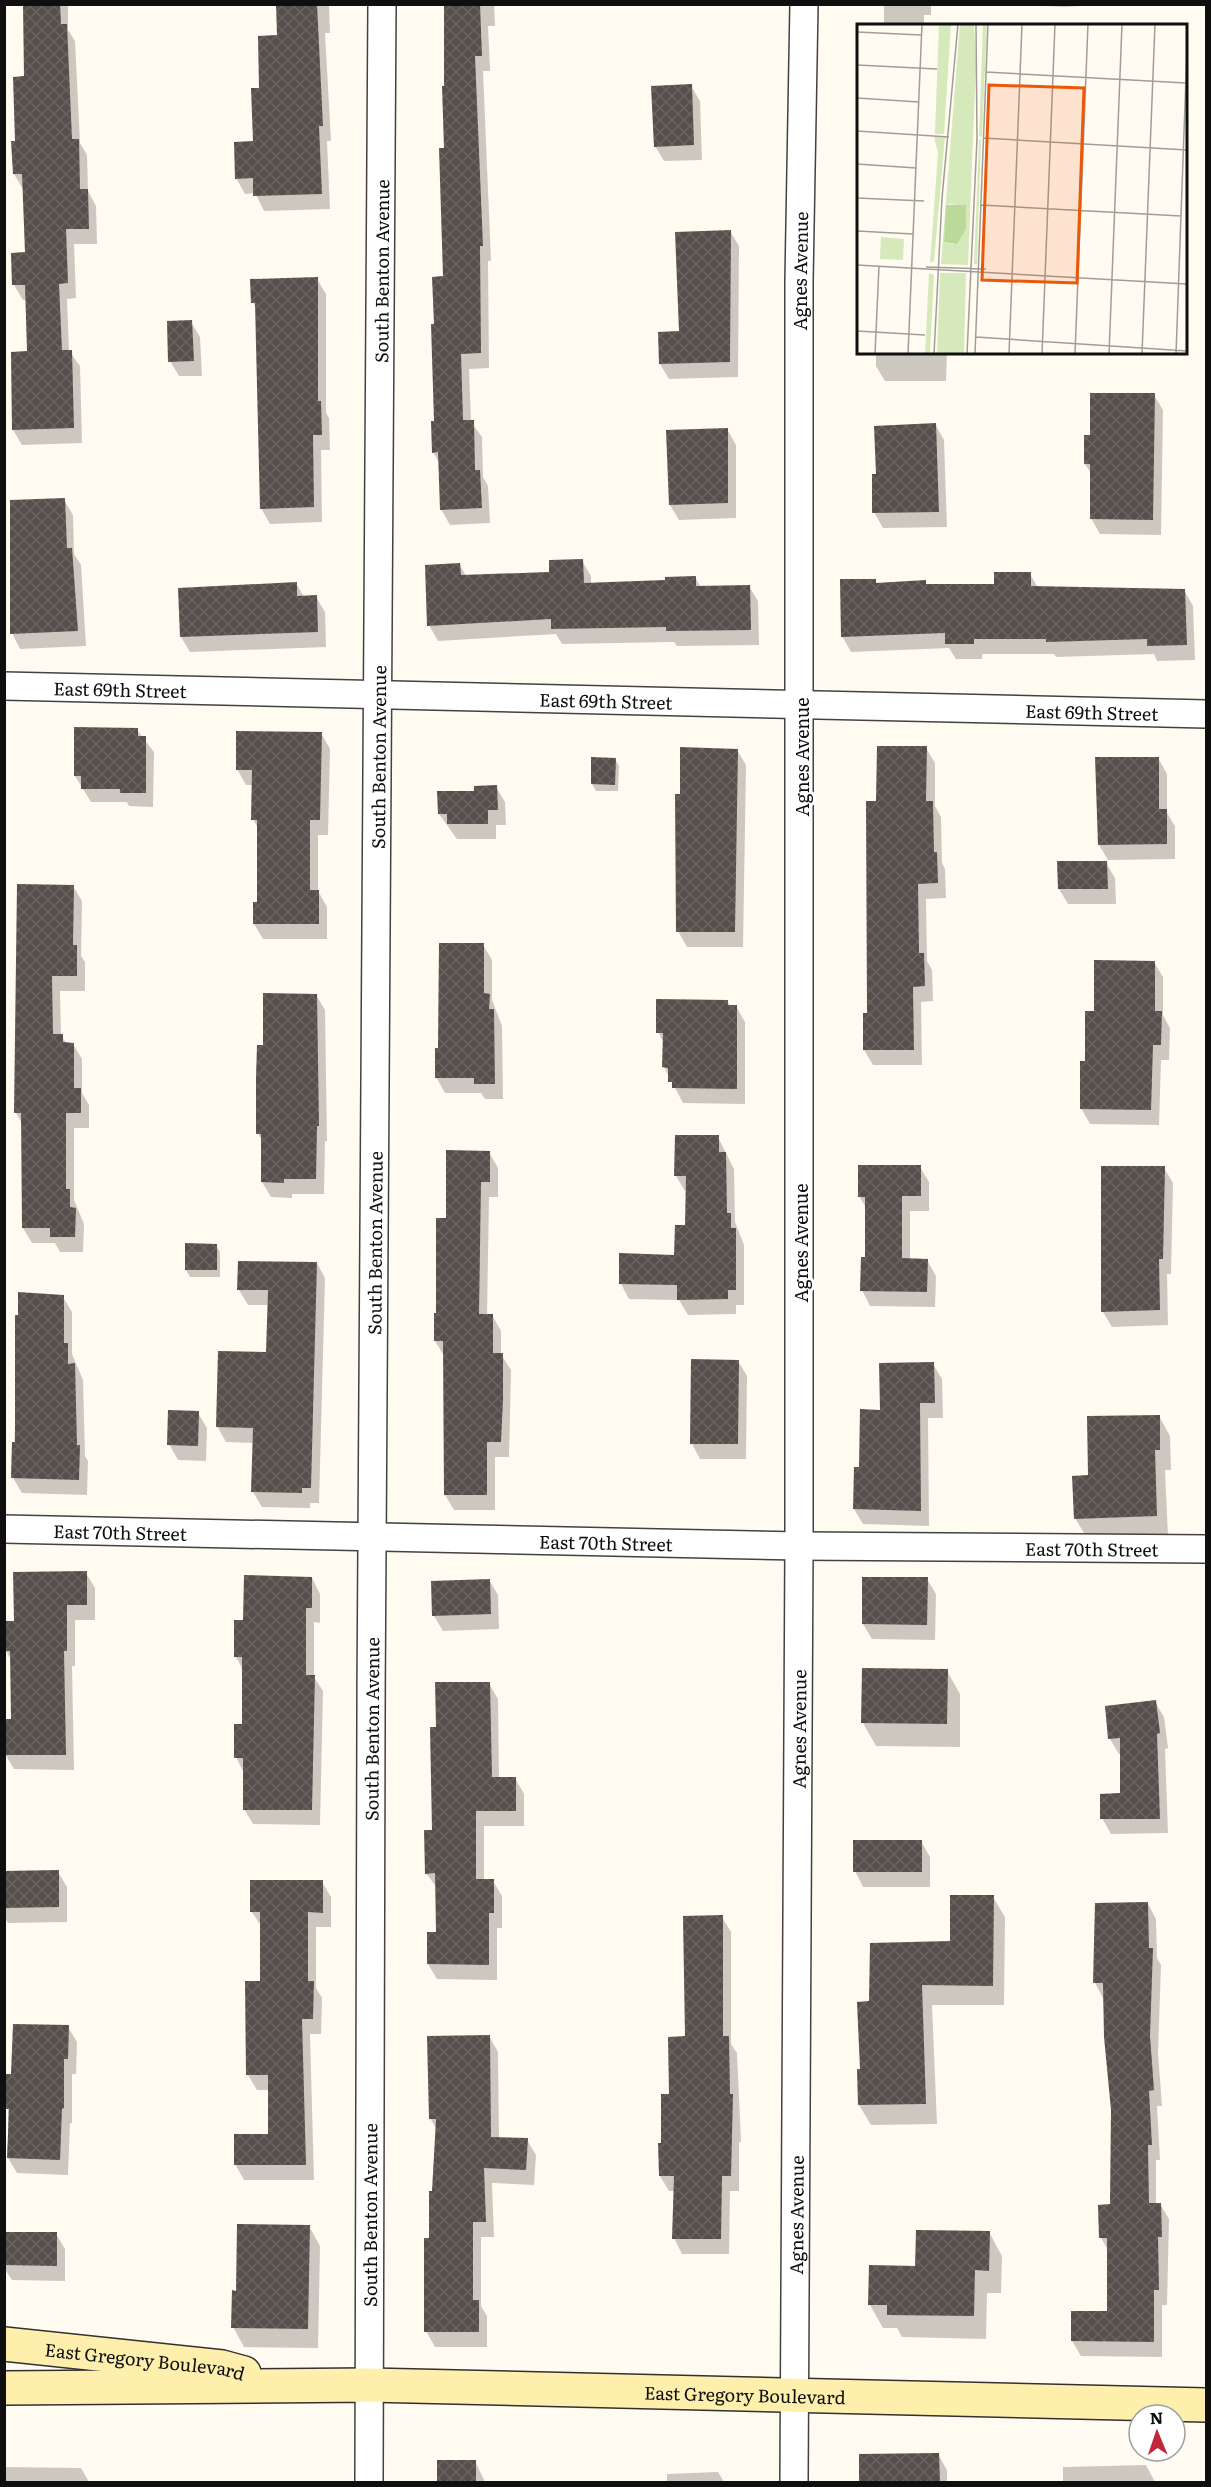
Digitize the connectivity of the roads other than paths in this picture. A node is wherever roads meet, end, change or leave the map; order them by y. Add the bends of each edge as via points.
1 (382, 4) edge
2 (804, 4) edge
3 (4, 686) edge
4 (379, 696) junction
5 (801, 703) junction
6 (1206, 714) edge
7 (4, 1529) edge
8 (371, 1537) junction
9 (800, 1546) junction
10 (1206, 1549) edge
11 (4, 2344) edge
12 (284, 2383) junction
13 (369, 2385) junction
14 (4, 2388) edge
15 (794, 2395) junction
16 (1206, 2405) edge
17 (369, 2482) edge
18 (794, 2482) edge

1 - 4 street, South Benton Avenue
2 - 5 street, Agnes Avenue via 799,281
3 - 4 street, East 69th Street
4 - 5 street, East 69th Street
4 - 8 street, South Benton Avenue
5 - 6 street, East 69th Street
5 - 9 street, Agnes Avenue
7 - 8 street, East 70th Street
8 - 9 street, East 70th Street
8 - 13 street, South Benton Avenue
9 - 10 street, East 70th Street
9 - 15 street, Agnes Avenue
11 - 12 main road, East Gregory Boulevard via 222,2367
12 - 13 main road, East Gregory Boulevard
12 - 14 main road, East Gregory Boulevard via 215,2388
13 - 15 main road, East Gregory Boulevard
13 - 17 street, South Benton Avenue
15 - 16 main road, East Gregory Boulevard
15 - 18 street, Agnes Avenue

